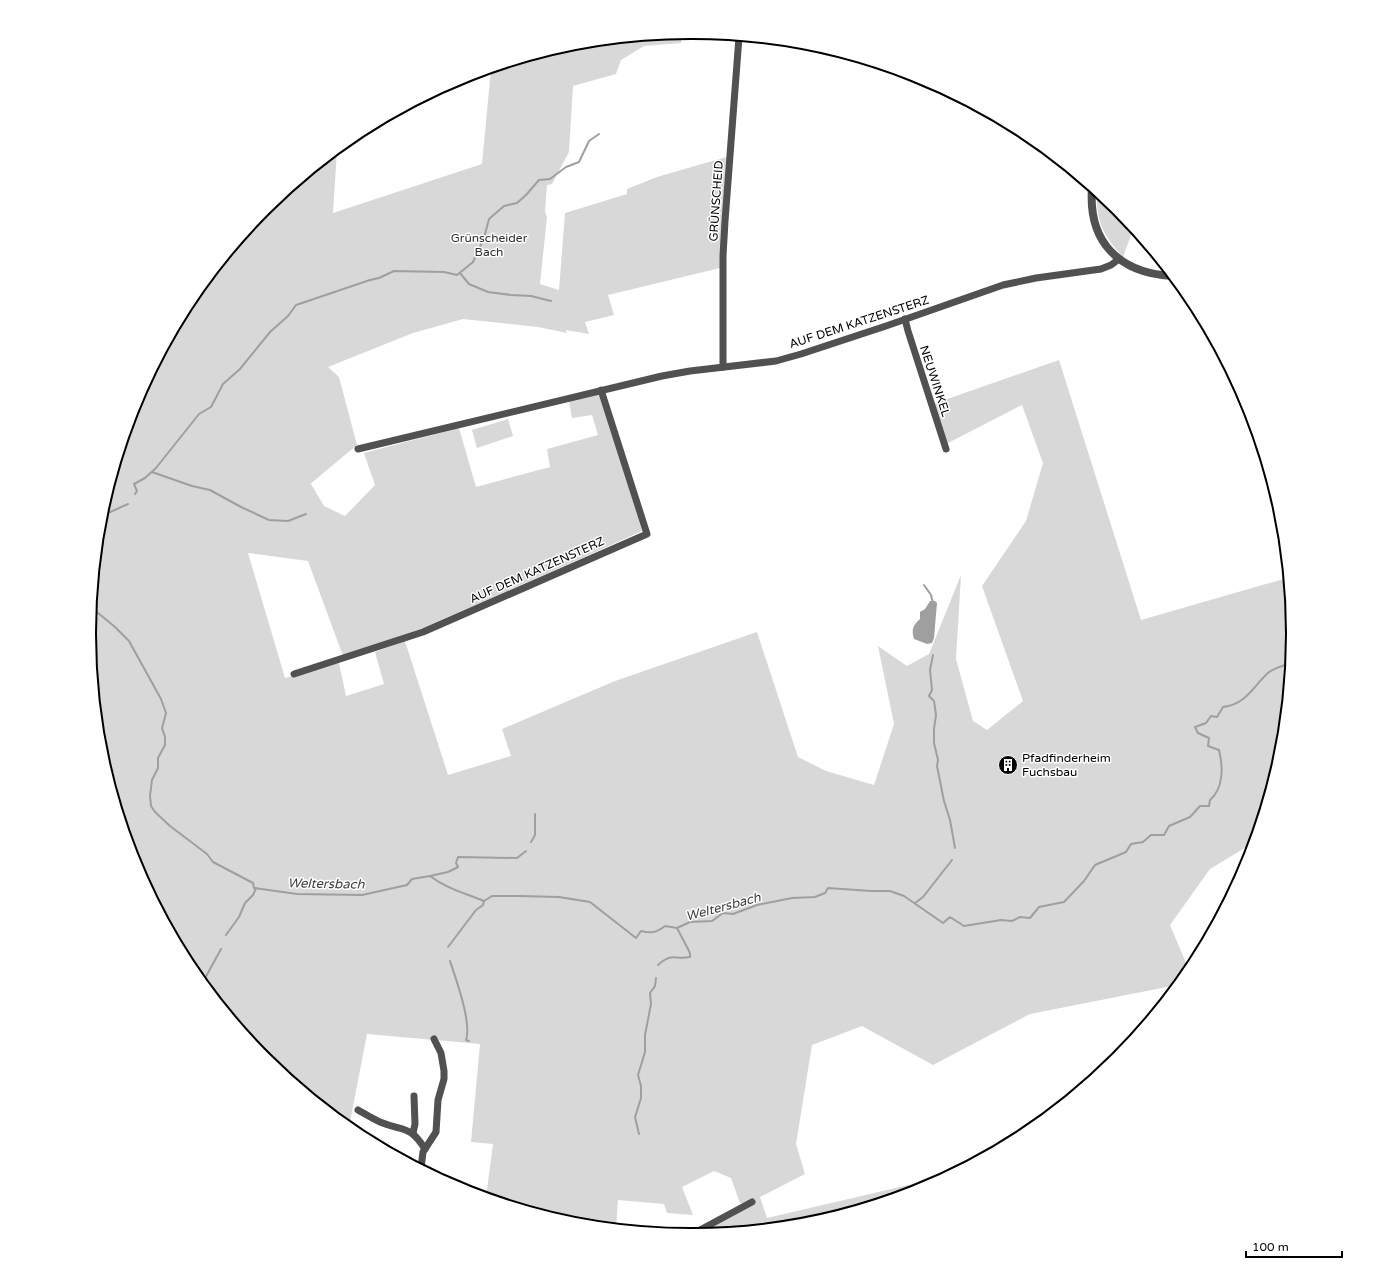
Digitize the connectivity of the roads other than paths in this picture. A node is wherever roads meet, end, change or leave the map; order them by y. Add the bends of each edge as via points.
1 (739, 41) edge
2 (1092, 195) edge
3 (1119, 259) junction
4 (1165, 275) edge
5 (905, 319) junction
6 (723, 367) junction
7 (601, 390) junction
8 (946, 449) dead end
9 (358, 450) dead end
10 (294, 674) dead end
11 (434, 1039) dead end
12 (414, 1096) dead end
13 (358, 1110) dead end
14 (413, 1133) junction
15 (425, 1148) junction
16 (422, 1163) edge
17 (752, 1202) dead end
18 (704, 1228) edge

1 - 6 street, GRÜNSCHEID via 723,256
2 - 3 street via 1092,210 1100,236
3 - 4 street via 1141,272
3 - 5 street, AUF DEM KATZENSTERZ via 1101,269 1003,285
5 - 6 street, AUF DEM KATZENSTERZ via 776,361
5 - 8 street, NEUWINKEL
6 - 7 street, AUF DEM KATZENSTERZ via 662,376
7 - 9 street, AUF DEM KATZENSTERZ
7 - 10 street, AUF DEM KATZENSTERZ via 647,534 423,632
11 - 15 street via 441,1053 444,1080 438,1100 436,1132
12 - 14 street
13 - 14 street via 380,1122
14 - 15 street
15 - 16 street
17 - 18 street

